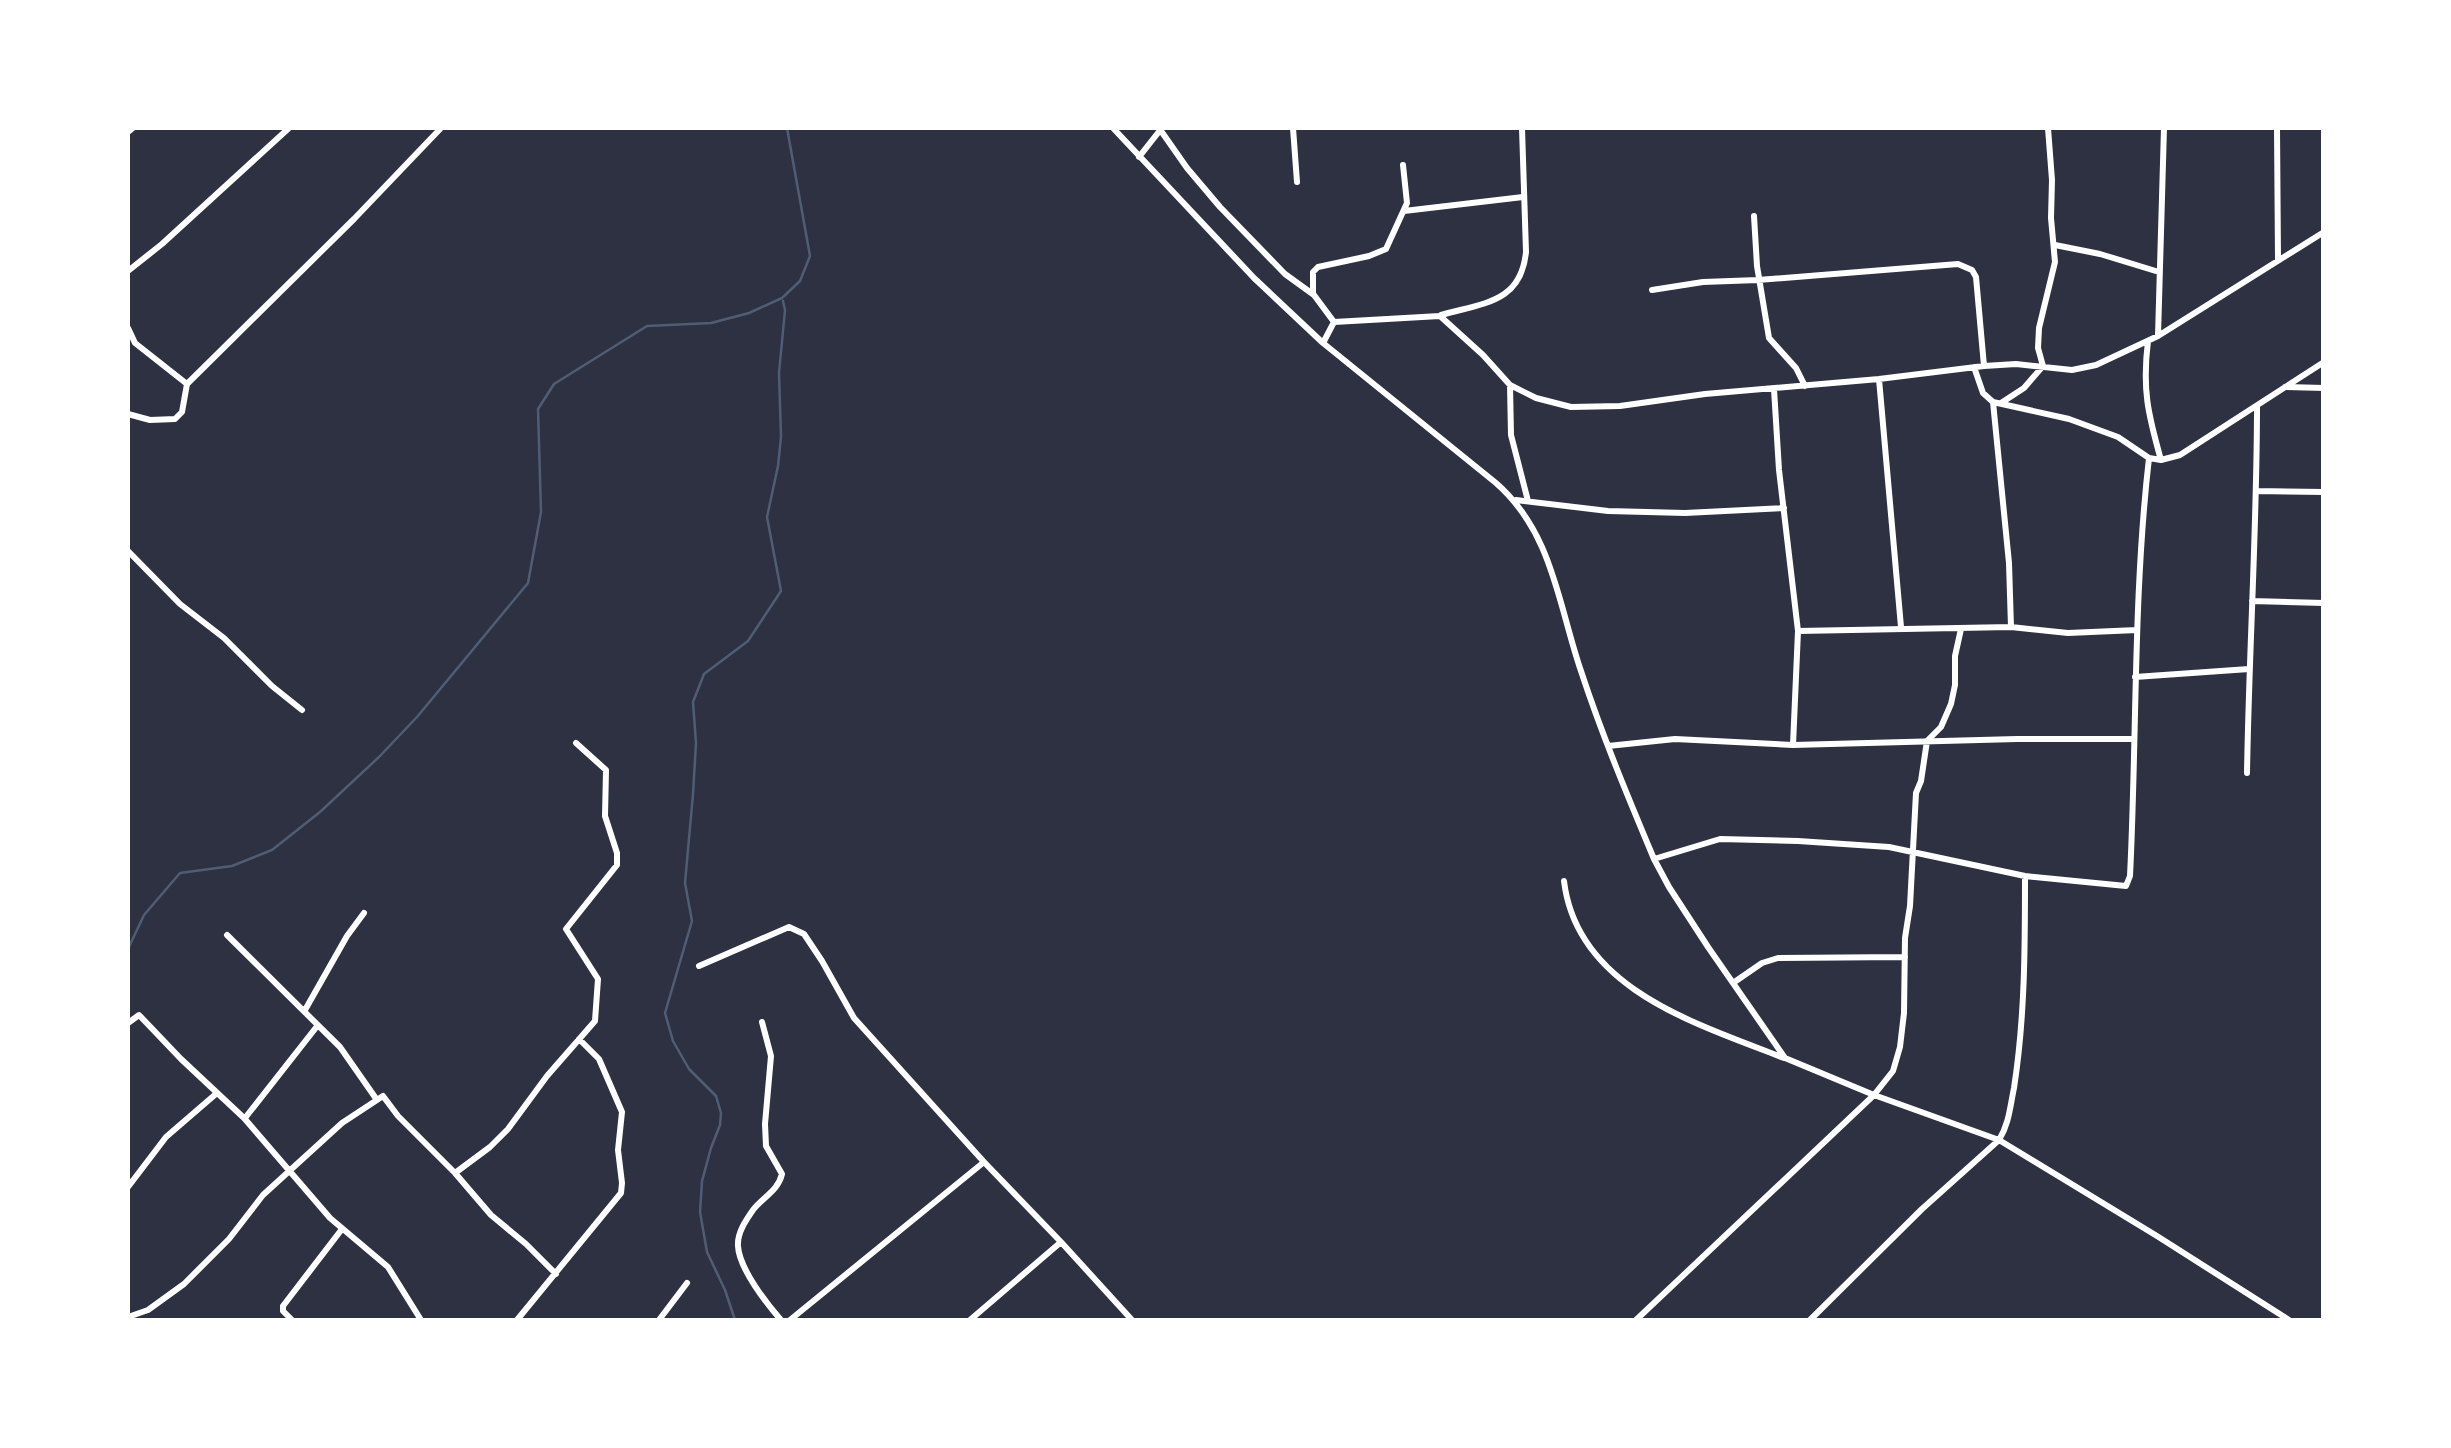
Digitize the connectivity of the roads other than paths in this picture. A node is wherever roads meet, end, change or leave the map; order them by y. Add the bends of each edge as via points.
1 (289, 128) edge
2 (442, 128) edge
3 (1113, 128) edge
4 (1160, 128) edge
5 (1292, 128) edge
6 (1522, 128) edge
7 (2048, 128) edge
8 (2164, 128) edge
9 (2278, 128) edge
10 (1139, 157) junction
11 (1403, 165) dead end
12 (1297, 182) dead end
13 (1523, 197) junction
14 (1404, 211) junction
15 (1754, 216) dead end
16 (2324, 232) edge
17 (2056, 245) junction
18 (2278, 260) junction
19 (128, 271) edge
20 (2159, 272) junction
21 (1758, 280) junction
22 (1652, 290) dead end
23 (1314, 295) junction
24 (1440, 316) junction
25 (1334, 322) junction
26 (128, 328) edge
27 (2158, 336) junction
28 (2148, 341) junction
29 (1323, 343) junction
30 (2324, 362) edge
31 (2043, 366) junction
32 (1979, 367) junction
33 (1879, 380) junction
34 (188, 384) junction
35 (1510, 385) junction
36 (1805, 386) junction
37 (2284, 387) junction
38 (2324, 388) edge
39 (1774, 389) junction
40 (1997, 403) junction
41 (2256, 406) junction
42 (128, 414) edge
43 (2149, 458) junction
44 (2161, 460) junction
45 (2257, 491) junction
46 (2324, 492) edge
47 (1515, 500) junction
48 (1528, 501) junction
49 (1784, 508) junction
50 (128, 551) edge
51 (2252, 601) junction
52 (2324, 602) edge
53 (2010, 627) junction
54 (1901, 628) junction
55 (1961, 629) junction
56 (2137, 630) junction
57 (1798, 632) junction
58 (2248, 670) junction
59 (2136, 677) junction
60 (302, 710) dead end
61 (2134, 740) junction
62 (1927, 741) junction
63 (576, 743) dead end
64 (1793, 745) junction
65 (1608, 746) junction
66 (2247, 772) dead end
67 (1912, 852) junction
68 (1654, 859) junction
69 (2025, 876) junction
70 (1564, 881) dead end
71 (364, 913) dead end
72 (226, 934) dead end
73 (1904, 957) junction
74 (699, 966) dead end
75 (1732, 983) junction
76 (304, 1010) junction
77 (762, 1022) dead end
78 (128, 1023) edge
79 (318, 1024) junction
80 (579, 1038) junction
81 (1785, 1058) junction
82 (217, 1094) junction
83 (1874, 1095) junction
84 (377, 1100) junction
85 (244, 1118) junction
86 (1998, 1140) junction
87 (984, 1162) junction
88 (291, 1171) junction
89 (455, 1173) junction
90 (128, 1187) edge
91 (342, 1229) junction
92 (1061, 1242) junction
93 (556, 1274) junction
94 (687, 1283) dead end
95 (128, 1316) edge
96 (292, 1320) edge
97 (421, 1320) edge
98 (517, 1320) edge
99 (659, 1320) edge
100 (781, 1320) edge
101 (790, 1320) edge
102 (970, 1320) edge
103 (1132, 1320) edge
104 (1636, 1320) edge
105 (1810, 1320) edge
106 (2289, 1320) edge

1 - 19 street
2 - 34 street
3 - 10 street
4 - 10 street
4 - 23 street via 1220,207
5 - 12 street
6 - 13 street
7 - 17 street
8 - 20 street
9 - 18 street
10 - 29 street
11 - 14 street
13 - 14 street
13 - 24 street via 1526,252 1512,290
14 - 23 street via 1382,252 1315,270
15 - 21 street
16 - 18 street
17 - 20 street
17 - 31 street via 2038,339
18 - 27 street
20 - 27 street
21 - 22 street
21 - 32 street via 1966,266 1976,277
21 - 36 street via 1769,338
23 - 25 street
24 - 25 street
24 - 35 street
25 - 29 street
26 - 34 street via 135,343
27 - 28 street
28 - 31 street via 2086,368
28 - 44 street via 2148,414
29 - 47 street
30 - 37 street
31 - 32 street
31 - 40 street via 2024,388
32 - 33 street
32 - 40 street via 1983,393
33 - 36 street
33 - 54 street
34 - 42 street via 175,419
35 - 39 street via 1554,404 1588,408
35 - 48 street via 1511,435
36 - 39 street
37 - 38 street
37 - 41 street
39 - 49 street
40 - 43 street via 2070,419 2118,437
40 - 53 street
41 - 44 street via 2180,455
41 - 45 street
43 - 44 street
43 - 56 street
45 - 46 street
45 - 51 street
47 - 48 street
47 - 65 street via 1558,589
48 - 49 street via 1608,511
49 - 57 street
50 - 60 street
51 - 52 street
51 - 58 street
53 - 55 street
53 - 56 street
54 - 55 street
54 - 57 street
55 - 62 street via 1950,704
56 - 59 street
57 - 64 street
58 - 59 street
58 - 66 street
59 - 61 street
61 - 62 street
61 - 69 street via 2126,886
62 - 64 street
62 - 67 street
63 - 80 street via 606,770 605,816 618,864 566,929 598,979 595,1021
64 - 65 street via 1675,740
65 - 68 street
67 - 68 street via 1720,838
67 - 69 street
67 - 73 street
68 - 75 street
69 - 86 street via 2019,1052 2007,1127
70 - 81 street via 1576,926 1610,971 1669,1011
71 - 76 street
72 - 76 street
73 - 75 street via 1778,958
73 - 83 street via 1900,1048 1894,1070
74 - 87 street via 788,927 804,934 854,1018
75 - 81 street
76 - 79 street
77 - 100 street via 771,1056 766,1146 782,1174 754,1208 738,1246
78 - 82 street via 139,1014
79 - 84 street
79 - 85 street
80 - 89 street via 508,1129
80 - 93 street via 599,1059 622,1112 622,1182 616,1201
81 - 83 street
82 - 85 street
82 - 90 street via 166,1138
83 - 86 street
83 - 104 street
84 - 88 street
84 - 89 street via 383,1096
85 - 88 street
86 - 105 street
86 - 106 street
87 - 92 street
87 - 101 street
88 - 91 street
88 - 95 street via 184,1284
89 - 93 street
91 - 96 street via 283,1306
91 - 97 street via 388,1267
92 - 102 street
92 - 103 street
93 - 98 street
94 - 99 street

